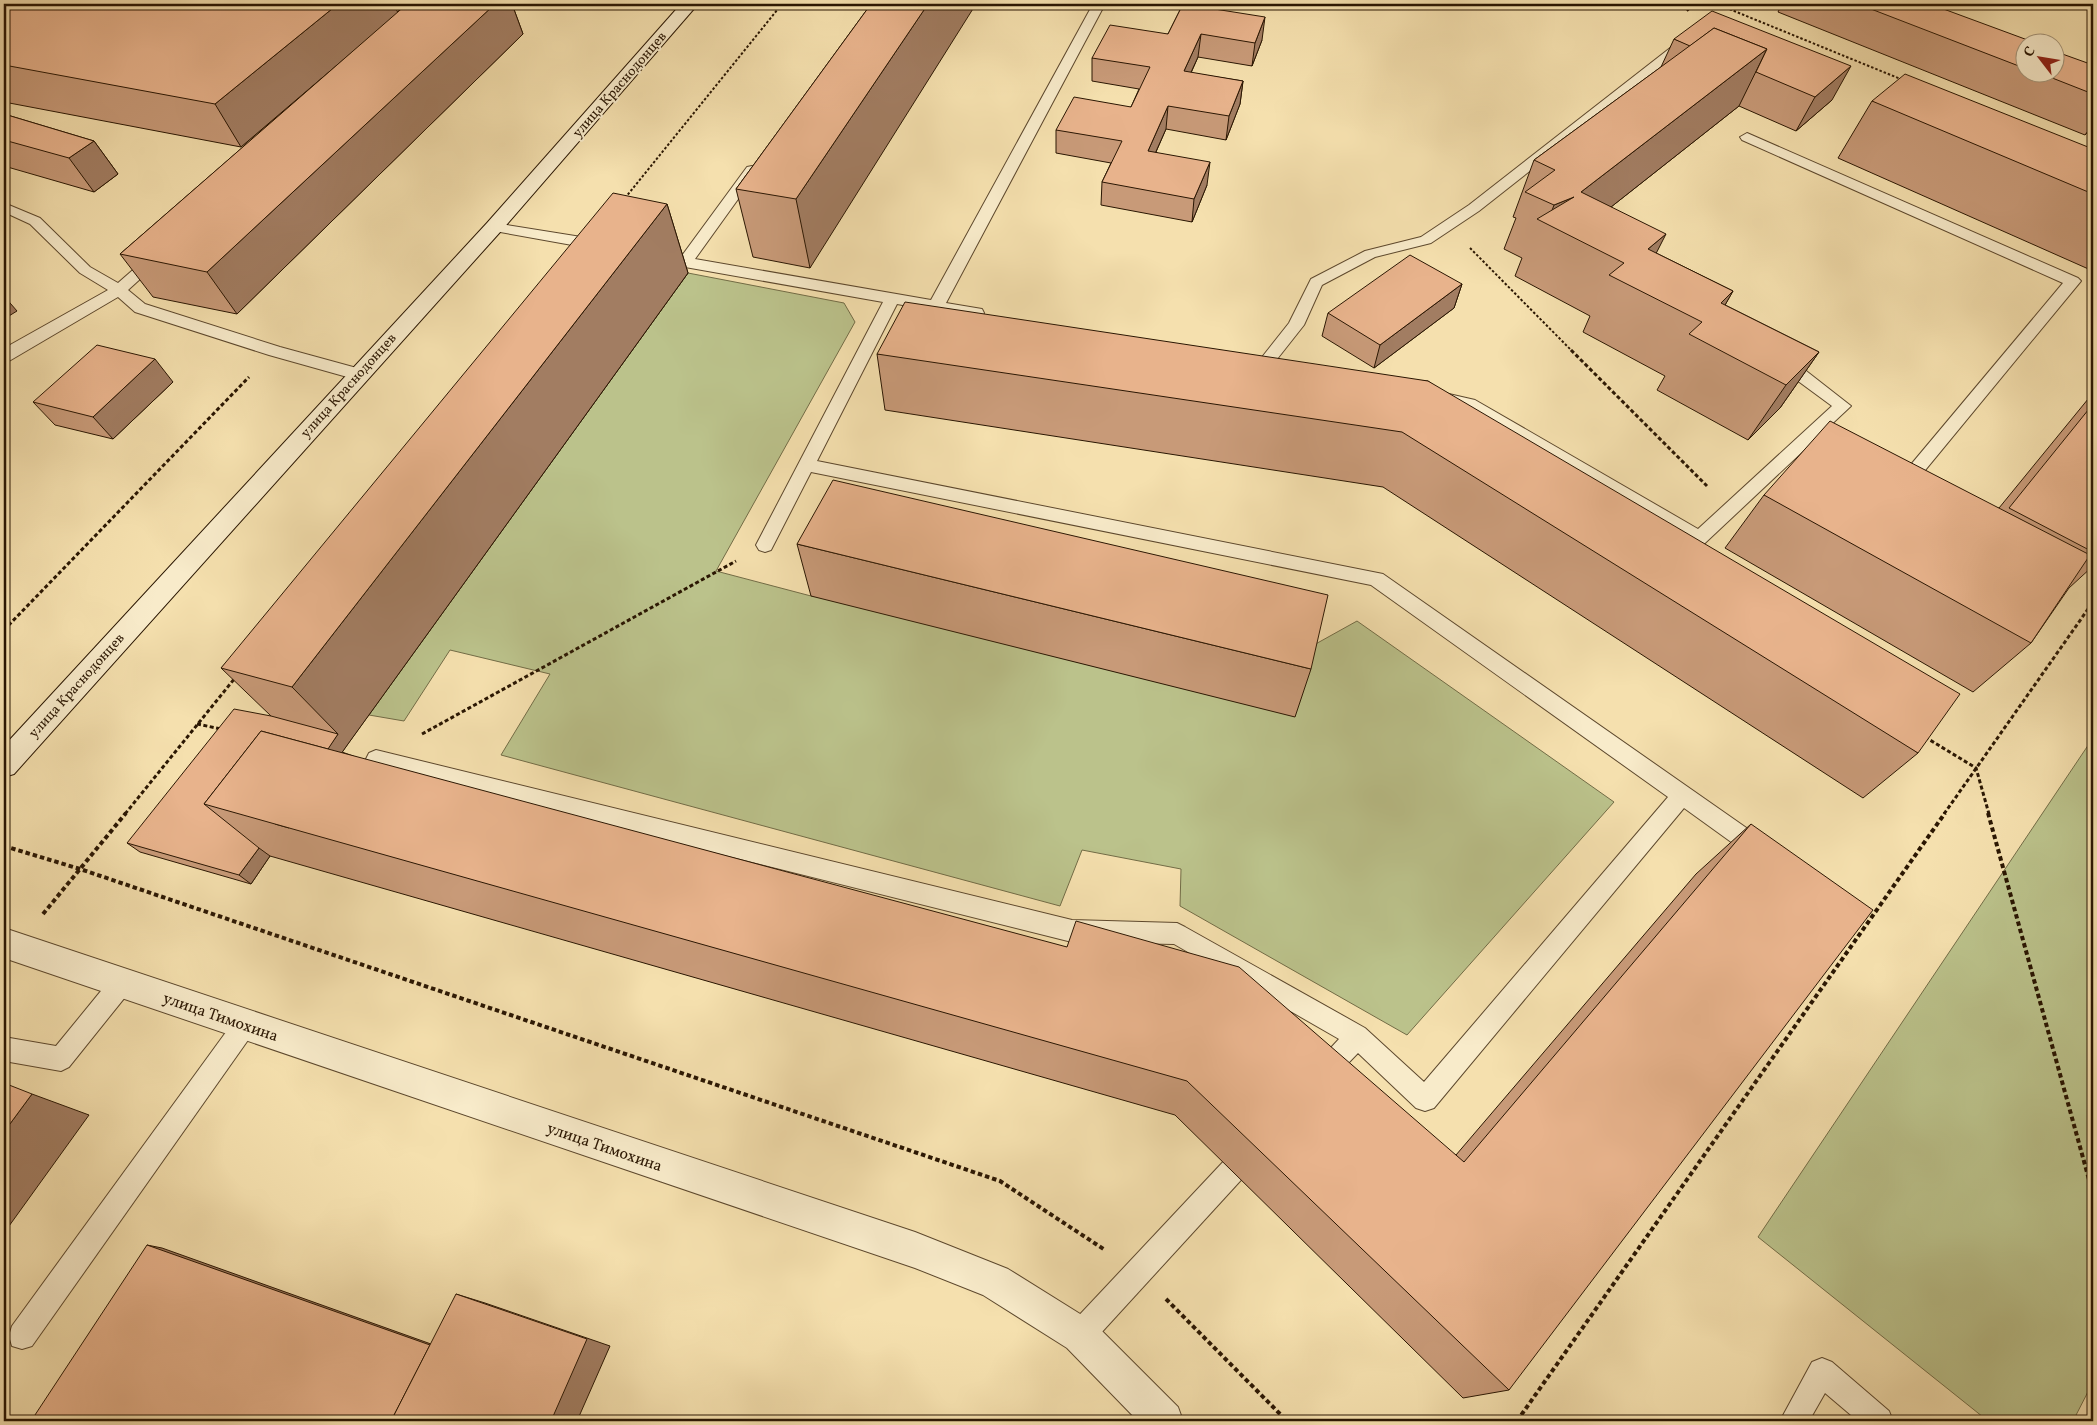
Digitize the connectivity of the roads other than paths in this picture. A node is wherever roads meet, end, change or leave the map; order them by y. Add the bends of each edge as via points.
1 (690, 4) edge
2 (1099, 4) edge
3 (1696, 34) edge
4 (1748, 137) dead end
5 (761, 158) edge
6 (4, 207) edge
7 (494, 227) junction
8 (170, 245) edge
9 (618, 248) edge
10 (666, 258) dead end
11 (685, 262) junction
12 (119, 290) junction
13 (892, 299) junction
14 (936, 306) junction
15 (994, 316) edge
16 (1771, 352) edge
17 (4, 359) edge
18 (1244, 362) edge
19 (1263, 366) junction
20 (1292, 371) edge
21 (358, 374) junction
22 (1420, 395) edge
23 (1793, 453) junction
24 (1810, 462) edge
25 (807, 465) junction
26 (1894, 495) edge
27 (765, 545) road end
28 (376, 759) road end
29 (4, 765) edge
30 (1682, 796) junction
31 (1771, 857) edge
32 (10, 945) edge
33 (122, 983) junction
34 (245, 1025) junction
35 (1357, 1036) junction
36 (4, 1049) edge
37 (1311, 1087) edge
38 (1232, 1171) edge
39 (1080, 1335) junction
40 (22, 1336) dead end
41 (1164, 1421) edge
42 (1794, 1421) edge
43 (1878, 1421) edge

1 - 7 main road, улица Краснодонцев
2 - 14 lane
3 - 19 lane via 1474,208 1426,240 1370,254 1316,282 1296,325
4 - 26 lane via 2073,281
5 - 11 lane
6 - 12 lane via 35,221 85,270
7 - 9 lane
7 - 21 main road, улица Краснодонцев
8 - 12 lane
10 - 11 lane
11 - 13 lane
12 - 17 lane
12 - 21 lane via 140,308
13 - 14 lane
13 - 25 lane
14 - 15 lane
16 - 23 lane via 1843,406
18 - 19 lane
19 - 20 lane
21 - 29 main road, улица Краснодонцев
22 - 23 lane via 1469,404 1699,538
23 - 24 lane
25 - 27 lane
25 - 30 lane via 1376,579
28 - 35 lane via 1072,932 1177,934
30 - 31 lane
30 - 35 lane via 1425,1099
32 - 33 main road, улица Тимохина
33 - 34 main road, улица Тимохина
33 - 36 lane via 61,1059
34 - 39 main road, улица Тимохина via 916,1250 995,1282
34 - 40 lane
35 - 37 lane
38 - 39 lane
39 - 41 main road, улица Тимохина
42 - 43 lane via 1822,1372

